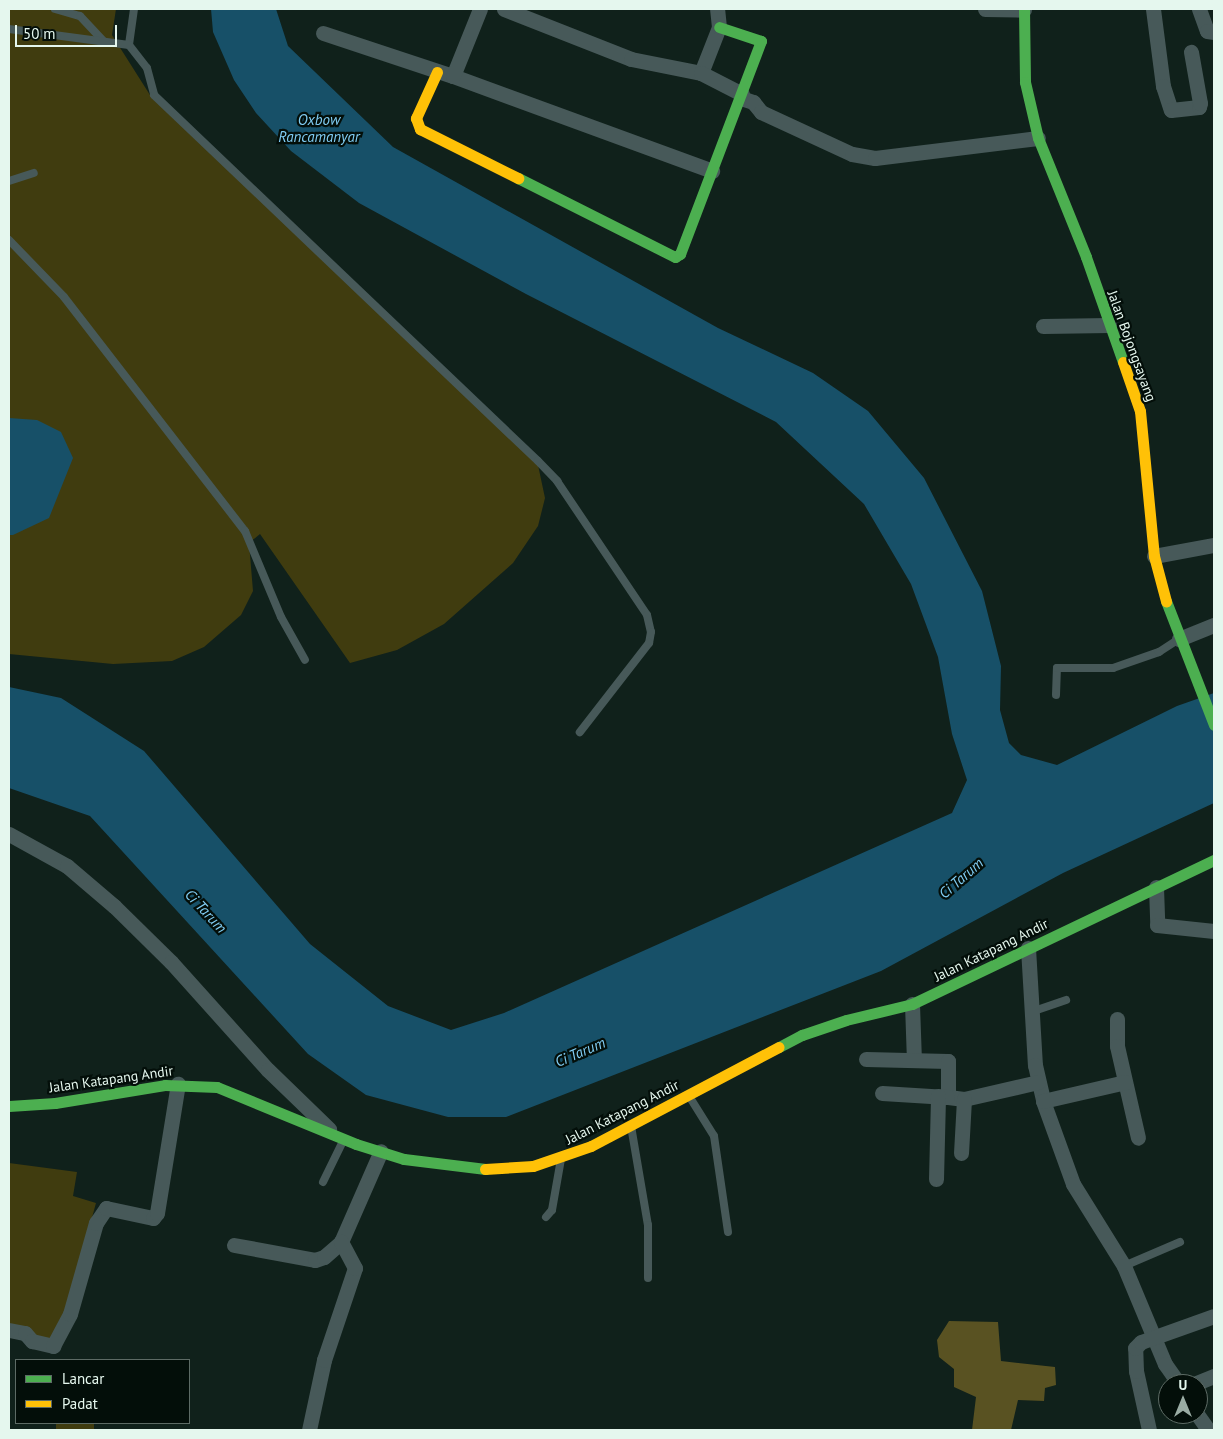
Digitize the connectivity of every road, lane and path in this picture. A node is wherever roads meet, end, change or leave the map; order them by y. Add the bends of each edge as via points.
1 (56, 9) edge
2 (134, 9) edge
3 (480, 9) edge
4 (504, 9) edge
5 (717, 9) edge
6 (985, 9) edge
7 (1153, 9) edge
8 (1199, 9) edge
9 (1024, 10) edge
10 (719, 27) junction
11 (9, 29) edge
12 (1214, 32) edge
13 (323, 33) dead end
14 (104, 42) junction
15 (129, 45) junction
16 (1191, 52) dead end
17 (437, 72) junction
18 (702, 74) junction
19 (452, 76) junction
20 (740, 100) junction
21 (1038, 138) junction
22 (712, 171) junction
23 (34, 173) dead end
24 (9, 181) edge
25 (9, 240) edge
26 (1109, 325) junction
27 (1043, 326) dead end
28 (1214, 545) edge
29 (1154, 556) junction
30 (1214, 625) edge
31 (1179, 639) junction
32 (306, 660) dead end
33 (1056, 695) dead end
34 (1214, 725) edge
35 (580, 732) dead end
36 (9, 834) edge
37 (1214, 860) edge
38 (1156, 887) junction
39 (1214, 931) edge
40 (1028, 948) junction
41 (1066, 1000) dead end
42 (912, 1004) junction
43 (1034, 1011) junction
44 (1117, 1019) dead end
45 (866, 1059) dead end
46 (914, 1060) junction
47 (1038, 1082) junction
48 (1125, 1082) junction
49 (178, 1084) junction
50 (882, 1093) dead end
51 (688, 1095) junction
52 (943, 1097) junction
53 (964, 1099) junction
54 (1043, 1101) junction
55 (9, 1106) edge
56 (631, 1124) junction
57 (338, 1136) junction
58 (1138, 1138) dead end
59 (381, 1151) junction
60 (961, 1153) dead end
61 (562, 1159) junction
62 (936, 1179) dead end
63 (323, 1182) dead end
64 (546, 1217) dead end
65 (728, 1232) dead end
66 (341, 1242) junction
67 (1180, 1242) dead end
68 (234, 1245) dead end
69 (1124, 1266) junction
70 (648, 1278) dead end
71 (1214, 1316) edge
72 (9, 1330) edge
73 (1153, 1338) junction
74 (51, 1353) edge
75 (1173, 1374) edge
76 (309, 1430) edge
77 (1149, 1430) edge

1 - 14 lane via 80,16
2 - 15 lane
3 - 19 street
4 - 18 street via 631,59
5 - 10 street
6 - 9 street
7 - 16 street via 1163,86 1171,110 1198,107 1200,103
8 - 12 street via 1207,31
9 - 21 street, Jalan Bojongsayang via 1025,82
10 - 18 street
10 - 20 street via 761,41
11 - 14 lane
13 - 17 street
14 - 15 lane
15 - 35 lane via 146,68 154,95 557,481 647,615 651,632 649,643
17 - 19 street
17 - 22 street via 416,118 420,129 671,257 680,254
18 - 20 street
19 - 22 street
20 - 21 street via 753,102 761,112 852,154 875,158
20 - 22 street
21 - 26 street, Jalan Bojongsayang
23 - 24 lane
25 - 32 lane via 64,297 245,530 281,617
26 - 27 street
26 - 29 street, Jalan Bojongsayang via 1140,411
28 - 29 street
29 - 31 street, Jalan Bojongsayang
30 - 31 street
31 - 33 lane via 1159,652 1113,668 1057,668
31 - 34 street, Jalan Bojongsayang
36 - 57 street via 67,866 114,906 178,970 268,1070
37 - 38 street, Jalan Katapang Andir
38 - 39 street via 1157,926
38 - 40 street, Jalan Katapang Andir
40 - 42 street, Jalan Katapang Andir
40 - 43 street
41 - 43 lane
42 - 46 street
42 - 51 street, Jalan Katapang Andir via 846,1020 802,1035
43 - 47 street
44 - 48 street via 1117,1046
45 - 46 street
46 - 52 street via 948,1061
47 - 53 street
47 - 54 street
48 - 54 street
48 - 58 street
49 - 55 street, Jalan Katapang Andir
49 - 57 street, Jalan Katapang Andir via 217,1087
49 - 74 street via 157,1214 153,1218 106,1208 96,1223 70,1314
50 - 52 street
51 - 56 street, Jalan Katapang Andir
51 - 65 lane via 714,1136
52 - 53 street
52 - 62 street
53 - 60 street
54 - 69 street via 1073,1184
56 - 61 street, Jalan Katapang Andir
56 - 70 lane via 648,1224
57 - 59 street, Jalan Katapang Andir
57 - 63 lane
59 - 61 street, Jalan Katapang Andir via 404,1159 478,1168 533,1166
59 - 66 street
61 - 64 lane via 552,1210
66 - 68 street via 324,1258 315,1260
66 - 76 street via 355,1268 324,1360
67 - 69 lane
69 - 73 street
71 - 73 street
72 - 74 street via 24,1333
73 - 75 street
73 - 77 street via 1135,1348 1136,1371

